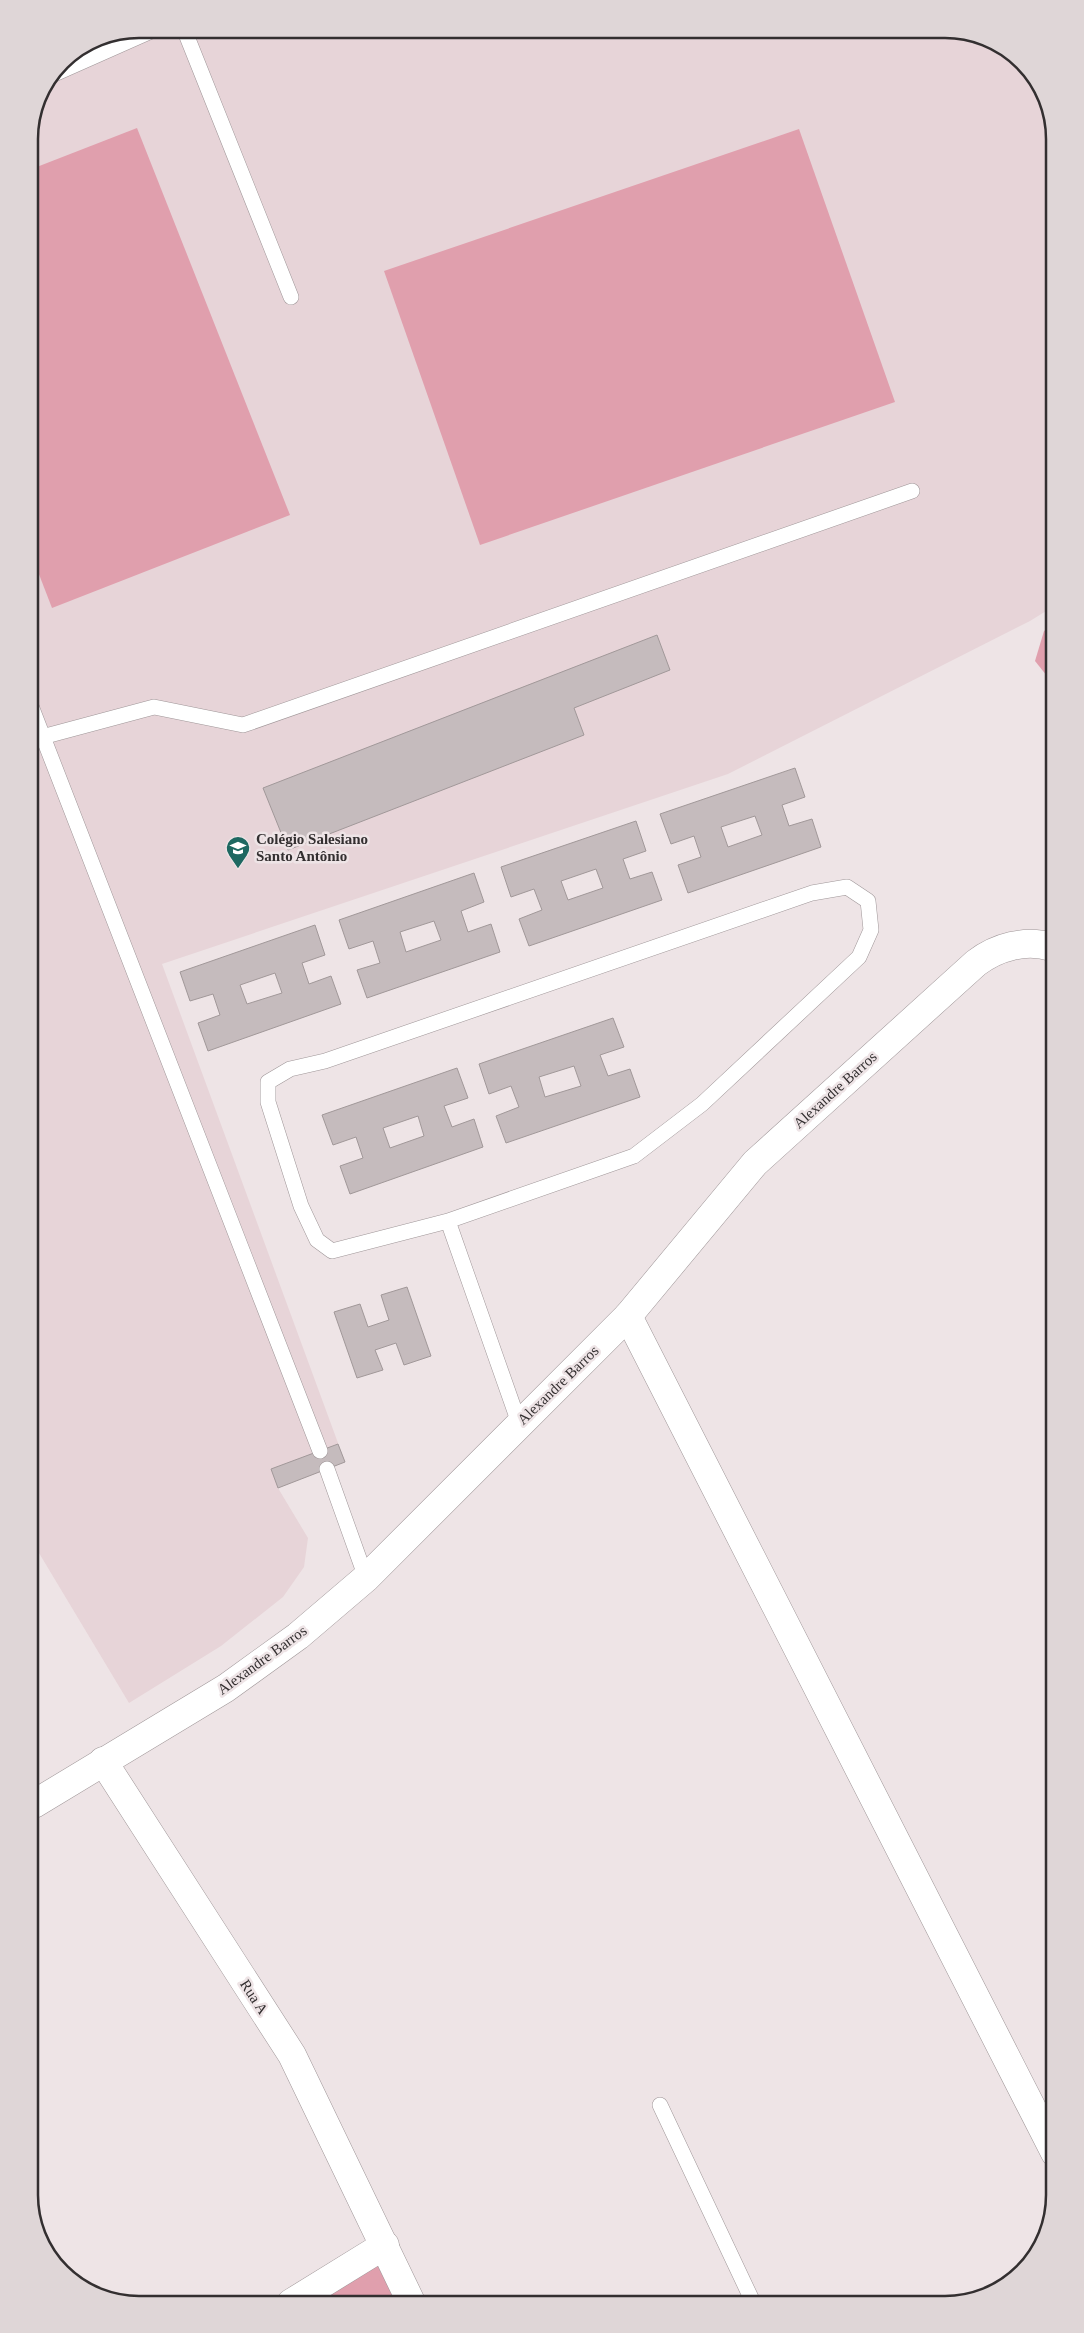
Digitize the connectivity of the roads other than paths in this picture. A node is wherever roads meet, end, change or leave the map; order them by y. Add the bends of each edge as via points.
1 (136, 38) edge
2 (188, 38) edge
3 (65, 69) edge
4 (291, 296) dead end
5 (912, 491) dead end
6 (38, 726) edge
7 (42, 736) junction
8 (1046, 946) edge
9 (448, 1221) junction
10 (628, 1316) junction
11 (519, 1423) junction
12 (320, 1451) dead end
13 (327, 1469) dead end
14 (366, 1578) junction
15 (103, 1761) junction
16 (38, 1802) edge
17 (660, 2105) dead end
18 (1046, 2135) edge
19 (385, 2245) junction
20 (304, 2295) edge
21 (408, 2295) edge
22 (750, 2296) edge

1 - 3 lane
2 - 4 lane
5 - 7 lane via 243,725 154,707
6 - 7 lane
7 - 12 lane
8 - 10 street, Alexandre Barros via 1028,944 1005,947 990,952 976,963 755,1163
9 - 9 lane via 634,1156 702,1104 859,957 871,930 868,901 847,887 812,893 325,1061 290,1069 268,1082 268,1102 301,1206 317,1240 332,1251
9 - 11 lane
10 - 11 street, Alexandre Barros
10 - 18 street
11 - 14 street, Alexandre Barros
13 - 14 lane
14 - 15 street, Alexandre Barros via 298,1636 226,1688
15 - 16 street, Alexandre Barros
15 - 19 street, Rua A via 292,2055
17 - 22 lane
19 - 20 street
19 - 21 street, Rua A

